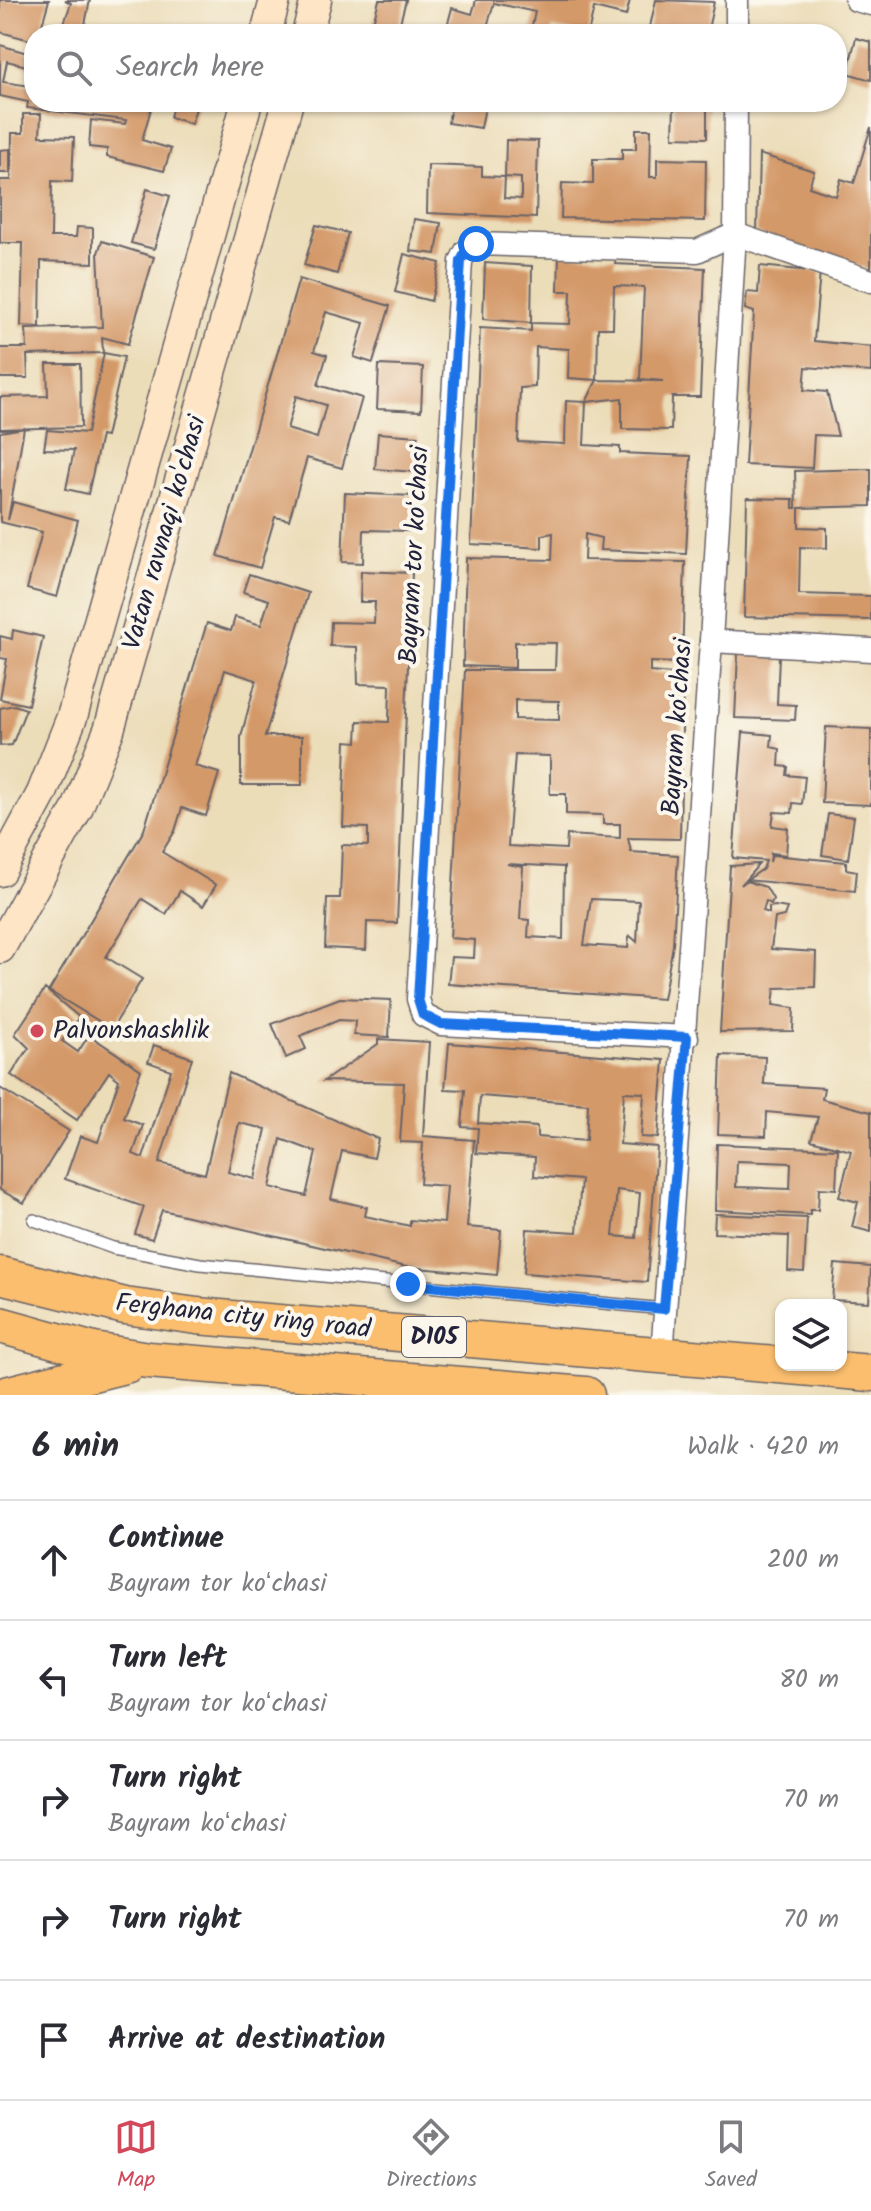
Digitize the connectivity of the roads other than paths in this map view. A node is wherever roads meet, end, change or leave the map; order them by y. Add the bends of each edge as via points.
1 (275, 0) edge
2 (316, 0) edge
3 (737, 0) edge
4 (856, 0) edge
5 (871, 4) edge
6 (269, 24) edge
7 (310, 24) edge
8 (737, 24) edge
9 (244, 112) edge
10 (285, 112) edge
11 (736, 112) edge
12 (735, 234) junction
13 (871, 281) edge
14 (711, 641) junction
15 (871, 650) edge
16 (0, 871) edge
17 (0, 948) edge
18 (687, 1037) junction
19 (34, 1220) dead end
20 (0, 1275) edge
21 (664, 1309) junction
22 (0, 1325) edge
23 (662, 1356) junction
24 (148, 1360) junction
25 (871, 1373) edge
26 (6, 1395) edge
27 (586, 1395) edge

1 - 6 main road
2 - 7 main road
3 - 8 street
4 - 5 street
9 - 16 main road, Vatan ravnaqi ko'chasi via 72,717 42,793
10 - 17 main road, Vatan ravnaqi ko'chasi via 109,730 77,809
11 - 12 street, Bayram koʻchasi
12 - 13 street
12 - 14 street, Bayram koʻchasi
12 - 18 street, Bayram tor koʻchasi via 697,251 476,244 461,261 459,293 418,999 423,1015 441,1024
14 - 15 street
14 - 18 street, Bayram koʻchasi
18 - 21 street, Bayram koʻchasi
19 - 21 lane via 113,1248 200,1264
20 - 23 highway, Ferghana city ring road / D105 via 125,1306 197,1316
21 - 23 street, Bayram koʻchasi
22 - 24 highway, Ferghana city ring road / D105
23 - 25 highway, Ferghana city ring road / D105
24 - 26 highway, D105
24 - 27 highway, Ferghana city ring road / D105

